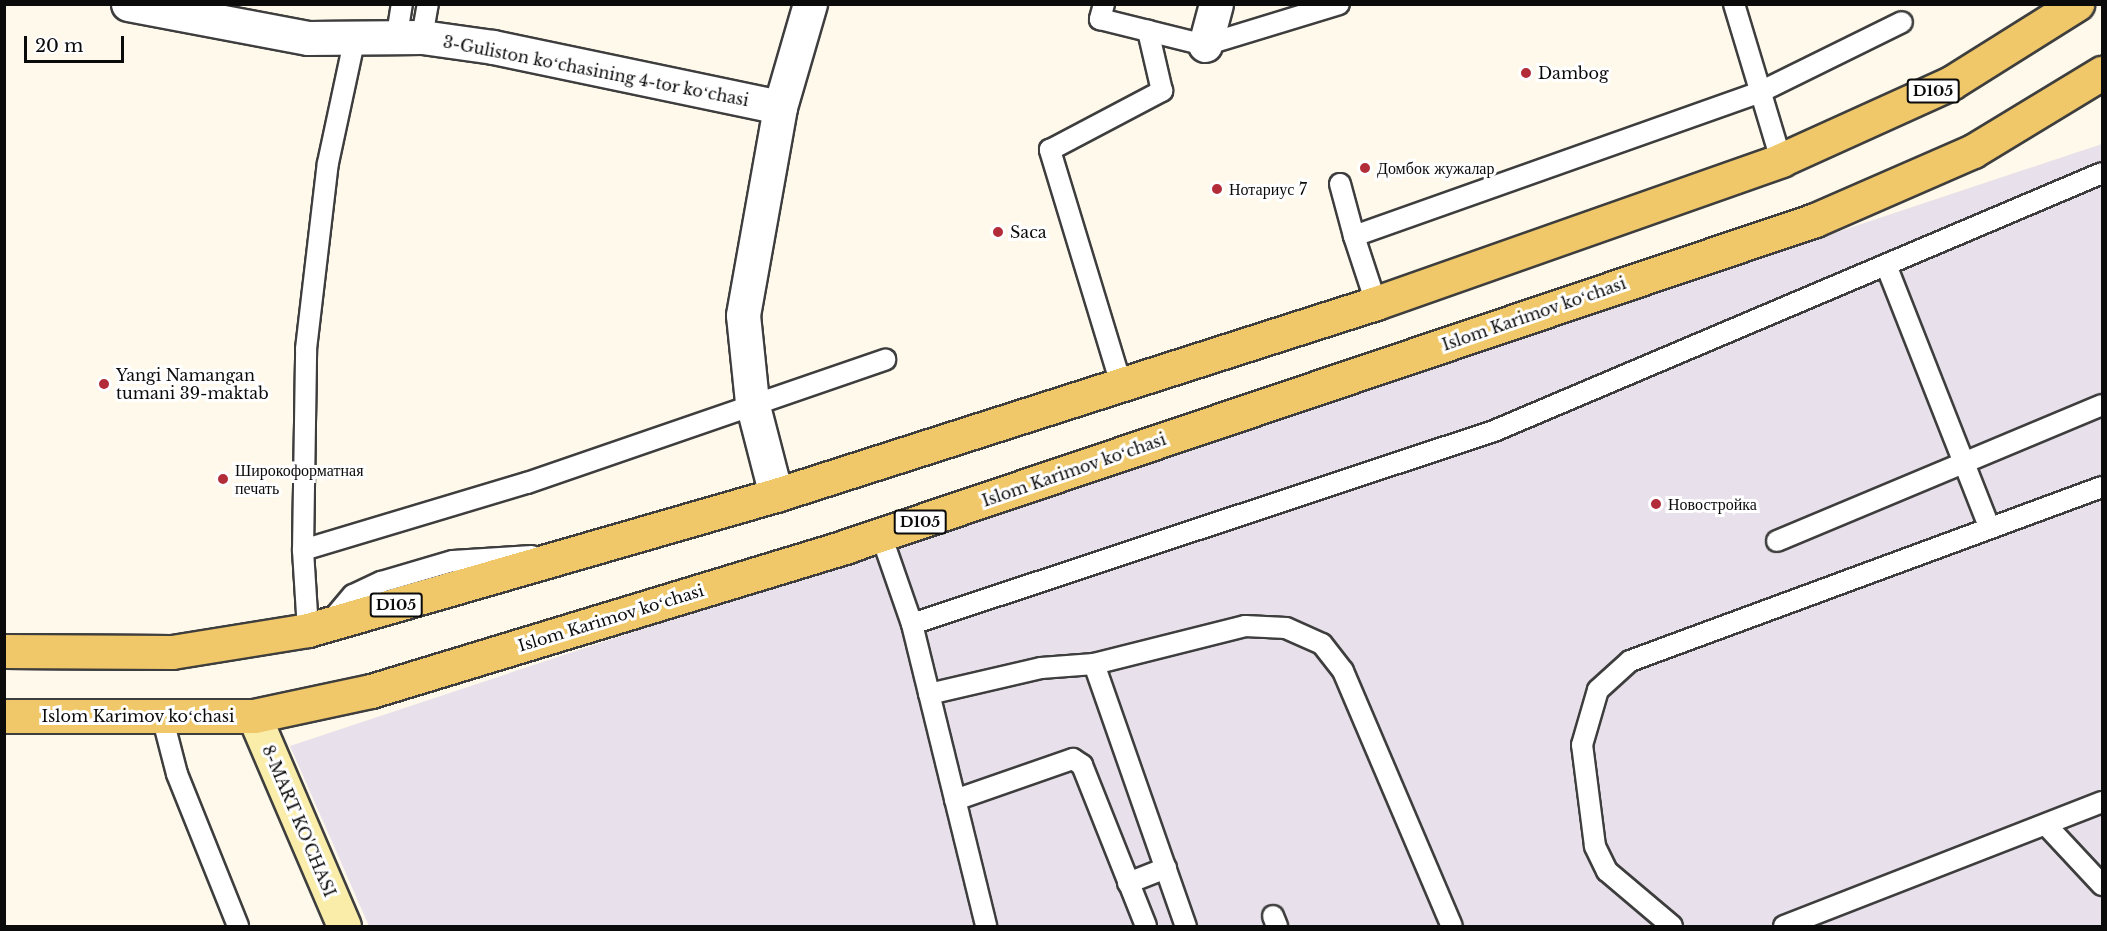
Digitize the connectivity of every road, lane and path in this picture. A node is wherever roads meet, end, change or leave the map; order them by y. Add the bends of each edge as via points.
1 (128, 4) edge
2 (402, 4) edge
3 (428, 4) edge
4 (810, 4) edge
5 (1104, 4) edge
6 (1216, 4) edge
7 (1339, 4) edge
8 (1734, 4) edge
9 (2077, 4) edge
10 (1902, 22) dead end
11 (1148, 31) junction
12 (355, 38) junction
13 (409, 39) junction
14 (1205, 45) junction
15 (2103, 73) edge
16 (1760, 92) junction
17 (780, 107) junction
18 (1781, 160) junction
19 (2103, 173) edge
20 (1341, 184) dead end
21 (1354, 236) junction
22 (1886, 265) junction
23 (1376, 303) junction
24 (885, 360) dead end
25 (1122, 384) junction
26 (752, 402) junction
27 (2103, 405) edge
28 (1961, 463) junction
29 (2103, 487) edge
30 (776, 495) junction
31 (1989, 528) junction
32 (881, 535) junction
33 (1777, 541) dead end
34 (303, 550) junction
35 (912, 624) junction
36 (318, 627) junction
37 (4, 651) edge
38 (1094, 664) junction
39 (929, 694) junction
40 (4, 716) edge
41 (162, 716) junction
42 (254, 716) junction
43 (955, 800) junction
44 (2103, 802) edge
45 (2047, 826) junction
46 (1166, 868) junction
47 (1128, 883) junction
48 (2103, 885) edge
49 (238, 927) edge
50 (344, 927) edge
51 (986, 927) edge
52 (1146, 927) edge
53 (1186, 927) edge
54 (1452, 927) edge
55 (1672, 927) edge
56 (1784, 927) edge

1 - 12 street, 3-Guliston koʻchasining 4-tor koʻchasi via 308,38
2 - 13 lane
3 - 13 lane
4 - 17 street
5 - 11 lane via 1100,19
6 - 14 street
7 - 14 lane
8 - 16 lane
9 - 18 main road, D105 via 1951,83
10 - 16 lane
11 - 14 lane
11 - 25 lane via 1162,91 1050,150
12 - 13 street, 3-Guliston koʻchasining 4-tor koʻchasi
12 - 34 lane via 328,163 306,349
13 - 17 street, 3-Guliston koʻchasining 4-tor koʻchasi
15 - 32 main road, Islom Karimov koʻchasi / D105 via 1973,151 1815,220
16 - 18 lane
16 - 21 lane
17 - 26 street via 743,315
18 - 23 main road, D105
19 - 22 lane
20 - 21 lane
21 - 23 lane
22 - 28 lane
22 - 35 lane via 1494,431
23 - 25 main road, D105
24 - 26 lane
25 - 30 main road, D105
26 - 30 street
26 - 34 lane via 527,483
27 - 28 lane
28 - 31 lane
28 - 33 lane
29 - 31 lane
30 - 36 main road, D105
31 - 55 lane via 1630,661 1598,690 1582,745 1585,802 1594,846 1607,872
32 - 35 lane
32 - 42 main road, Islom Karimov koʻchasi / D105 via 371,691
34 - 36 lane
35 - 39 lane
36 - 37 main road, D105 via 172,652
38 - 39 lane via 1041,668
38 - 46 lane
38 - 54 lane via 1245,627 1286,628 1322,644 1343,671
39 - 43 lane
40 - 41 main road, Islom Karimov koʻchasi / D105
41 - 42 main road, Islom Karimov koʻchasi / D105
41 - 49 lane via 177,774
42 - 50 street, 8-MART KO'CHASI
43 - 47 lane via 1073,759 1082,765
43 - 51 lane
44 - 45 lane
45 - 48 lane
45 - 56 lane
46 - 47 lane
46 - 53 lane
47 - 52 lane

